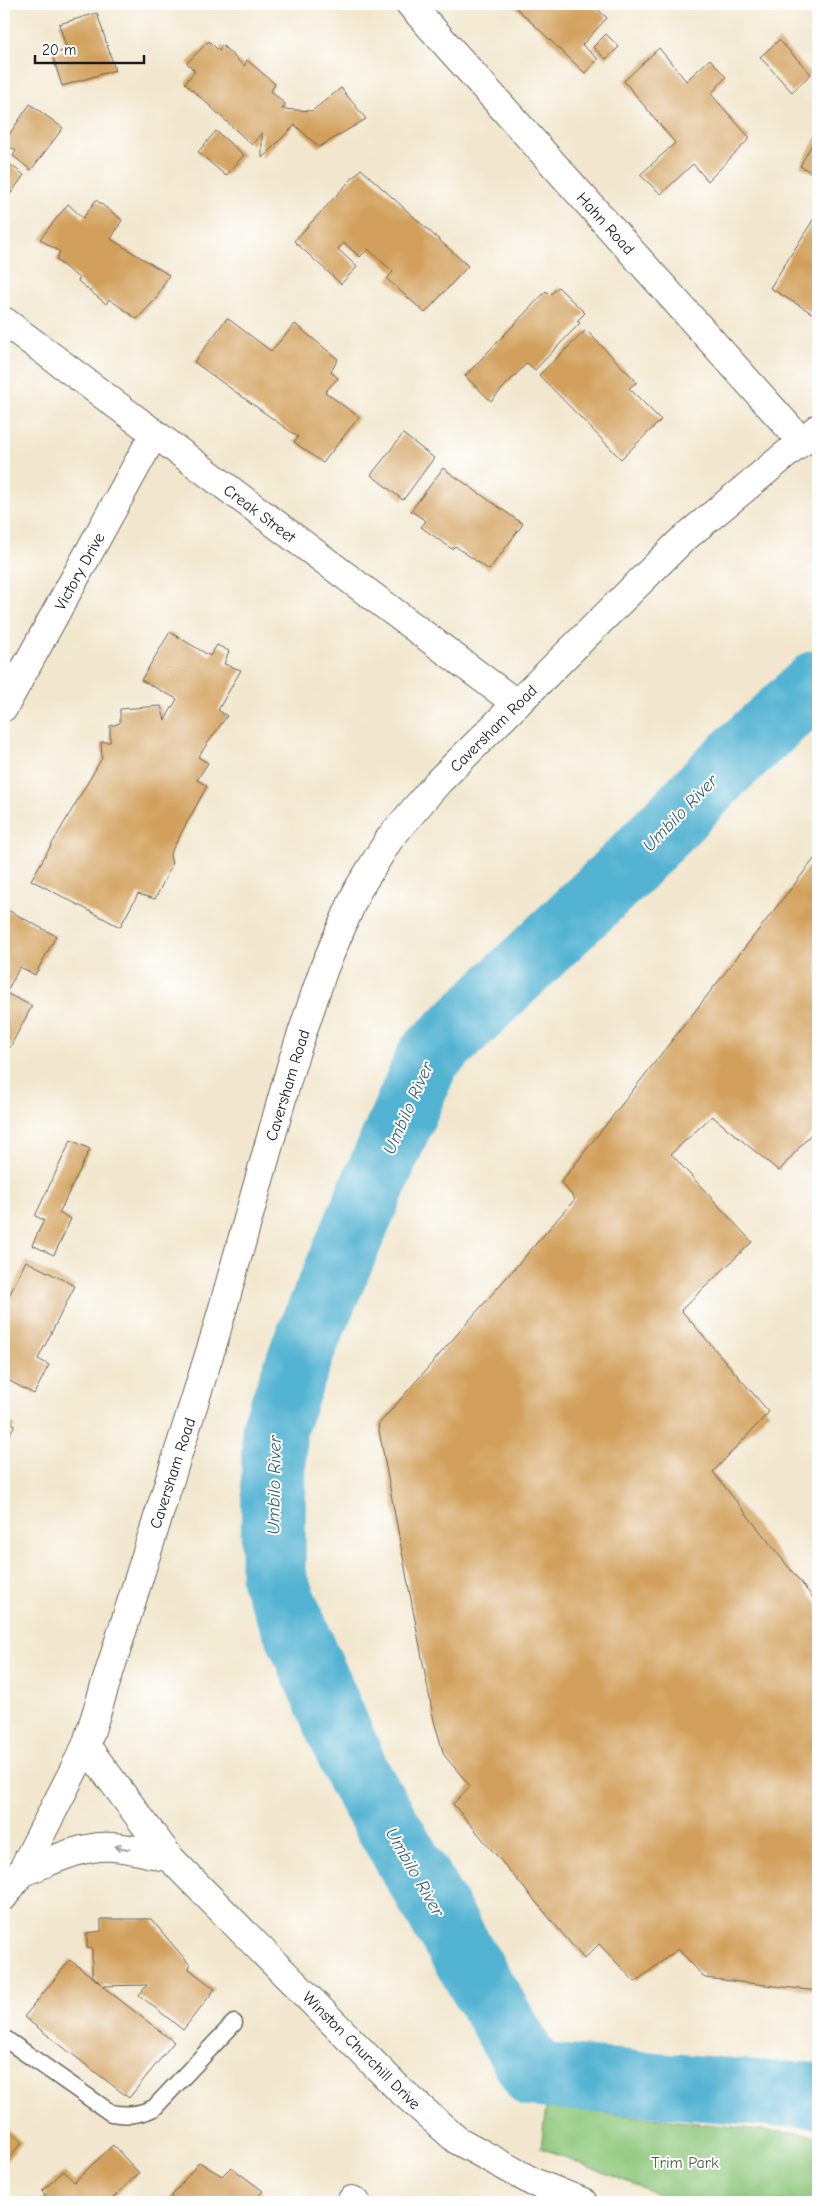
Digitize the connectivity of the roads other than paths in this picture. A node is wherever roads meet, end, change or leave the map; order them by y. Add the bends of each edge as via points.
1 (410, 4) edge
2 (4, 322) edge
3 (154, 434) junction
4 (810, 435) edge
5 (517, 704) junction
6 (4, 707) edge
7 (86, 1746) junction
8 (170, 1858) junction
9 (21, 1873) junction
10 (4, 1896) edge
11 (234, 2023) dead end
12 (4, 2038) edge
13 (583, 2202) edge

1 - 4 street, Hahn Road
2 - 3 street, Creak Street
3 - 5 street, Creak Street
3 - 6 street, Victory Drive
4 - 5 street, Caversham Road via 682,541
5 - 7 street, Caversham Road via 439,782 390,838 357,891 324,968 292,1063 215,1336
7 - 8 street, Winston Churchill Drive
7 - 9 street, Caversham Road
8 -> 9 street via 112,1847 97,1848
8 - 13 street, Winston Churchill Drive via 399,2089 457,2140 533,2182
9 - 10 street, Caversham Road
11 - 12 lane via 154,2108 126,2116 111,2113

